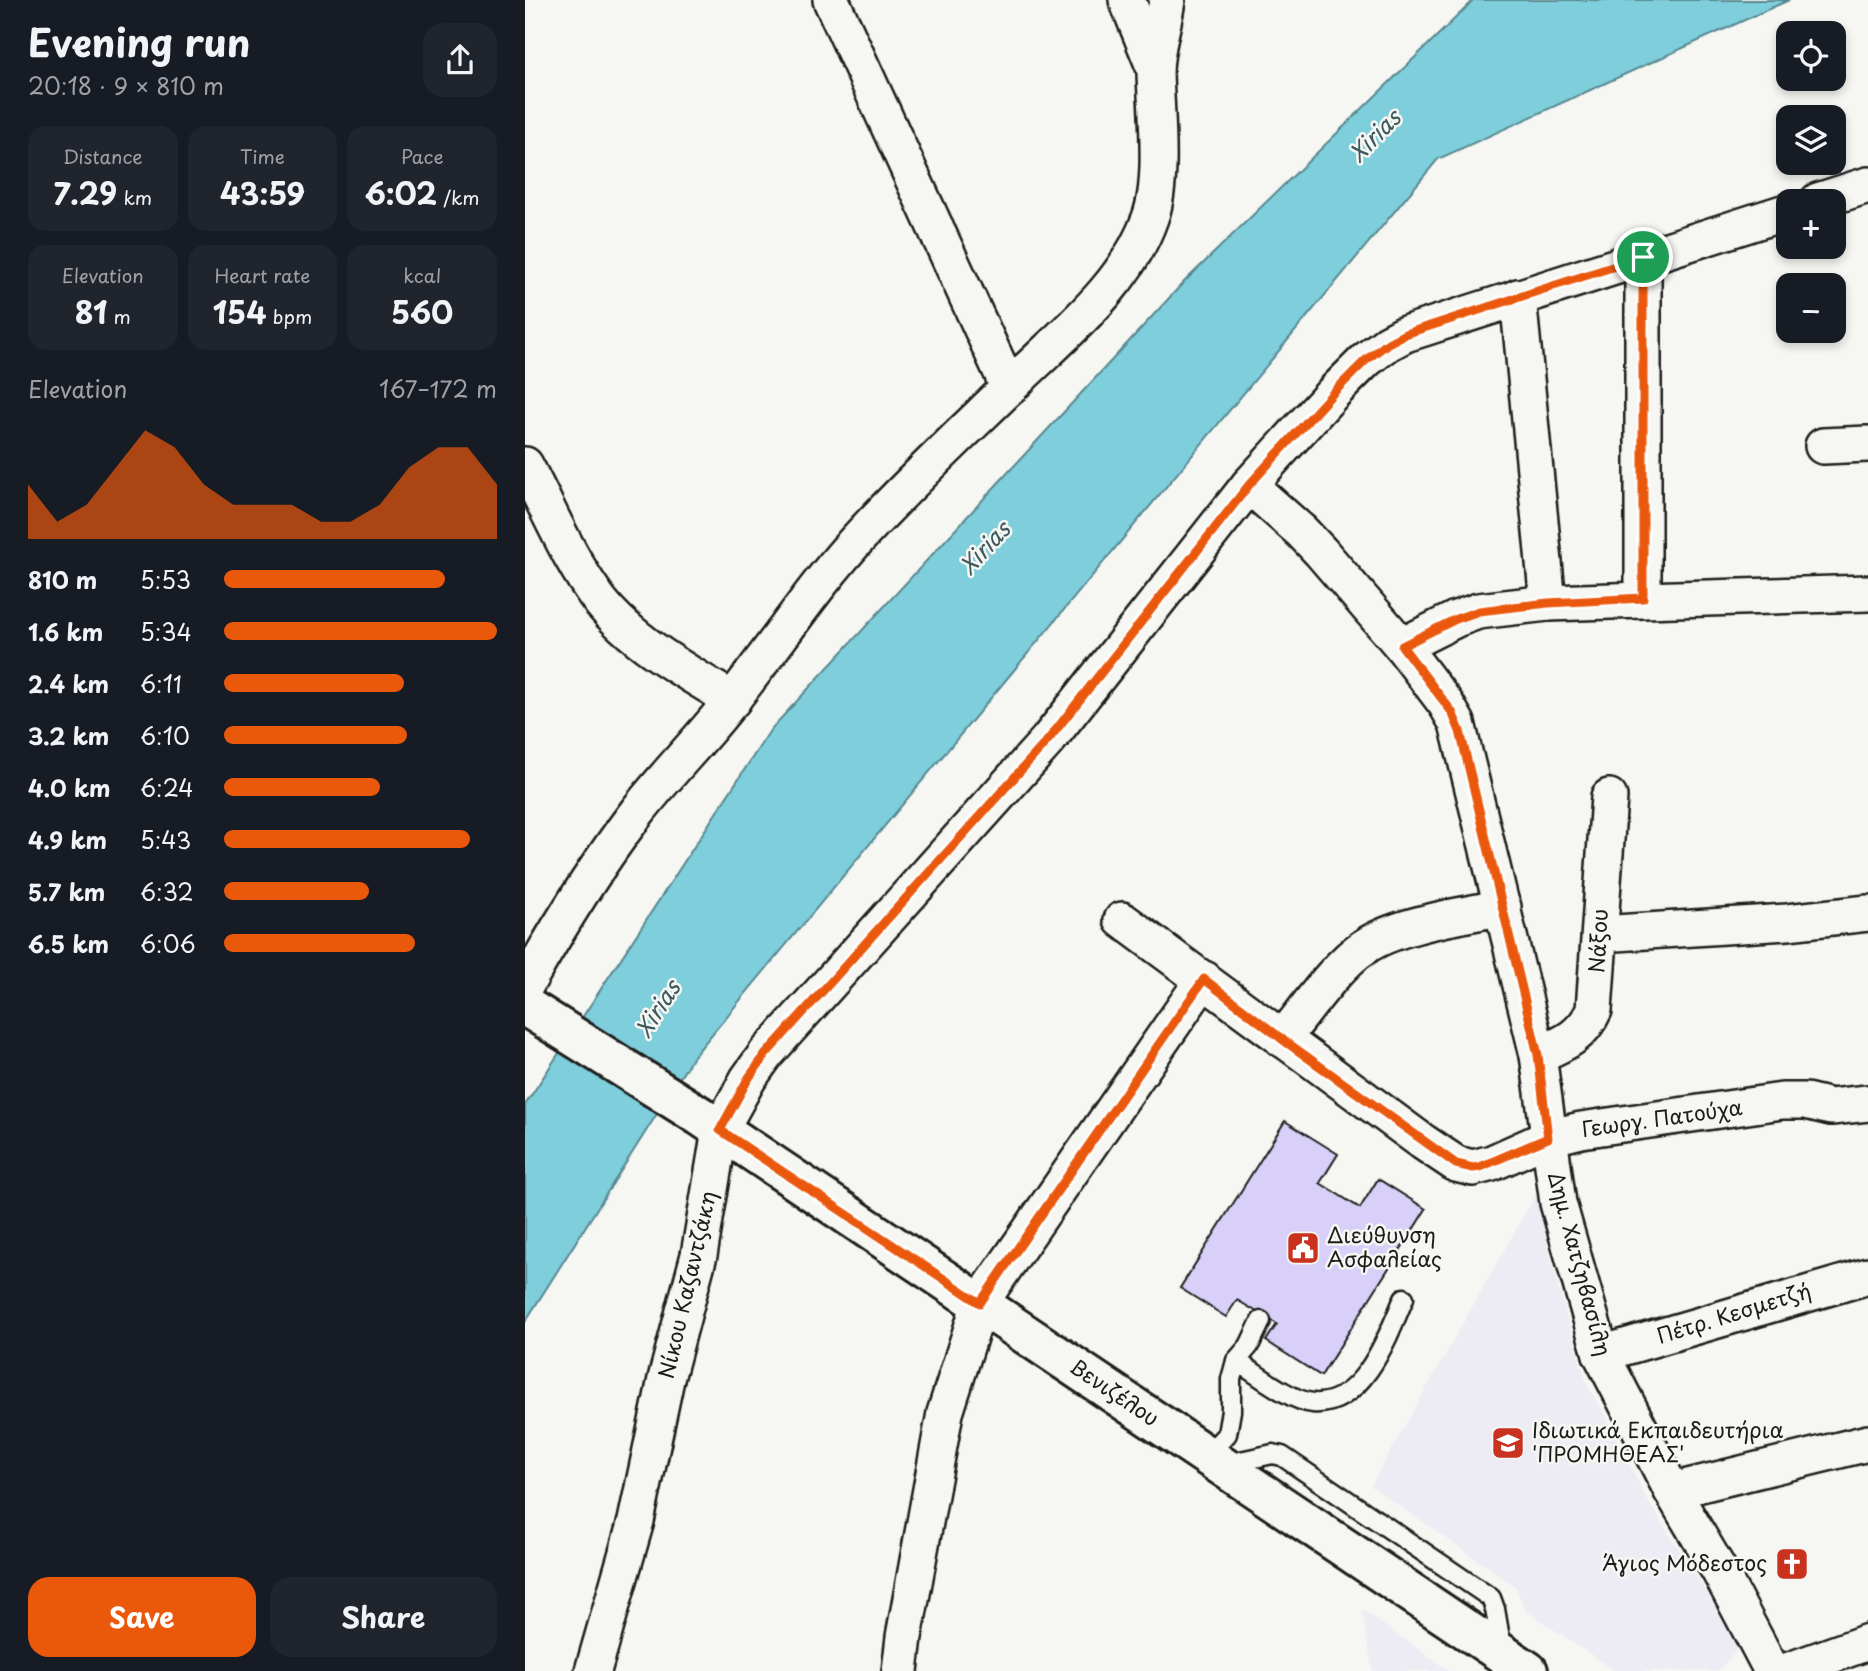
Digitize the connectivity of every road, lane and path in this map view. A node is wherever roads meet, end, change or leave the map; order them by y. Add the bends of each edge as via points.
1 (831, 0) edge
2 (1127, 0) edge
3 (1167, 0) edge
4 (1155, 69) junction
5 (1868, 185) edge
6 (1846, 192) edge
7 (1776, 215) edge
8 (1643, 257) junction
9 (1518, 297) junction
10 (1009, 388) junction
11 (1868, 444) edge
12 (1823, 446) dead end
13 (525, 465) edge
14 (1249, 485) junction
15 (1868, 593) edge
16 (1643, 598) junction
17 (1548, 603) junction
18 (1402, 646) junction
19 (733, 700) junction
20 (1609, 797) dead end
21 (1503, 907) junction
22 (1868, 913) edge
23 (1122, 920) dead end
24 (1600, 934) junction
25 (1204, 979) junction
26 (525, 986) edge
27 (536, 1013) edge
28 (1282, 1039) junction
29 (1538, 1055) junction
30 (1868, 1102) edge
31 (710, 1123) junction
32 (1548, 1138) junction
33 (1868, 1276) edge
34 (1404, 1298) dead end
35 (980, 1303) junction
36 (1261, 1321) dead end
37 (1601, 1354) junction
38 (1237, 1361) junction
39 (1868, 1443) edge
40 (1215, 1460) junction
41 (1672, 1491) junction
42 (1868, 1642) edge
43 (1515, 1662) edge
44 (593, 1671) edge
45 (900, 1671) edge
46 (1772, 1671) edge
47 (1787, 1671) edge

1 - 10 street
2 - 4 street
3 - 4 street
4 - 10 street via 1158,114 1151,217 1107,289
5 - 6 street
7 - 8 street, Νίκου Καζαντζάκη
8 - 9 street, Νίκου Καζαντζάκη
8 - 16 street
9 - 14 street, Νίκου Καζαντζάκη via 1388,343 1333,393
9 - 17 street
10 - 19 street via 854,542
11 - 12 street
13 - 19 street via 601,602 679,667
14 - 18 street, Δημ. Χατζηβασίλη via 1303,532
14 - 31 street, Νίκου Καζαντζάκη via 1048,740 766,1054
15 - 16 street
16 - 17 street
17 - 18 street via 1479,611
18 - 21 street, Δημ. Χατζηβασίλη via 1457,723
19 - 26 street via 638,812 561,922
20 - 24 street, Νάξου
21 - 28 street via 1402,930 1365,946
21 - 29 street, Δημ. Χατζηβασίλη
22 - 24 street
23 - 25 street, Γεωργ. Πατούχα
24 - 29 street, Νάξου via 1596,1003 1590,1019 1573,1038
25 - 28 street, Γεωργ. Πατούχα
25 - 35 street
27 - 31 main road, Βενιζέλου
28 - 32 street, Γεωργ. Πατούχα via 1456,1164 1480,1167
29 - 32 street, Δημ. Χατζηβασίλη
30 - 32 street, Γεωργ. Πατούχα via 1831,1107 1782,1101 1593,1127
31 - 35 main road, Βενιζέλου
31 - 44 street, Νίκου Καζαντζάκη via 699,1255 666,1379 636,1521
32 - 37 street, Δημ. Χατζηβασίλη via 1558,1203
33 - 37 street, Πέτρ. Κεσμετζή
34 - 38 lane via 1378,1359 1357,1385 1336,1398 1314,1403 1296,1398
35 - 40 main road, Βενιζέλου
35 - 45 street via 945,1413
36 - 38 lane
37 - 41 street, Δημ. Χατζηβασίλη
38 - 40 lane via 1231,1379 1227,1434
39 - 41 street
40 - 43 main road, Βενιζέλου
41 - 46 street, Δημ. Χατζηβασίλη
42 - 47 street

